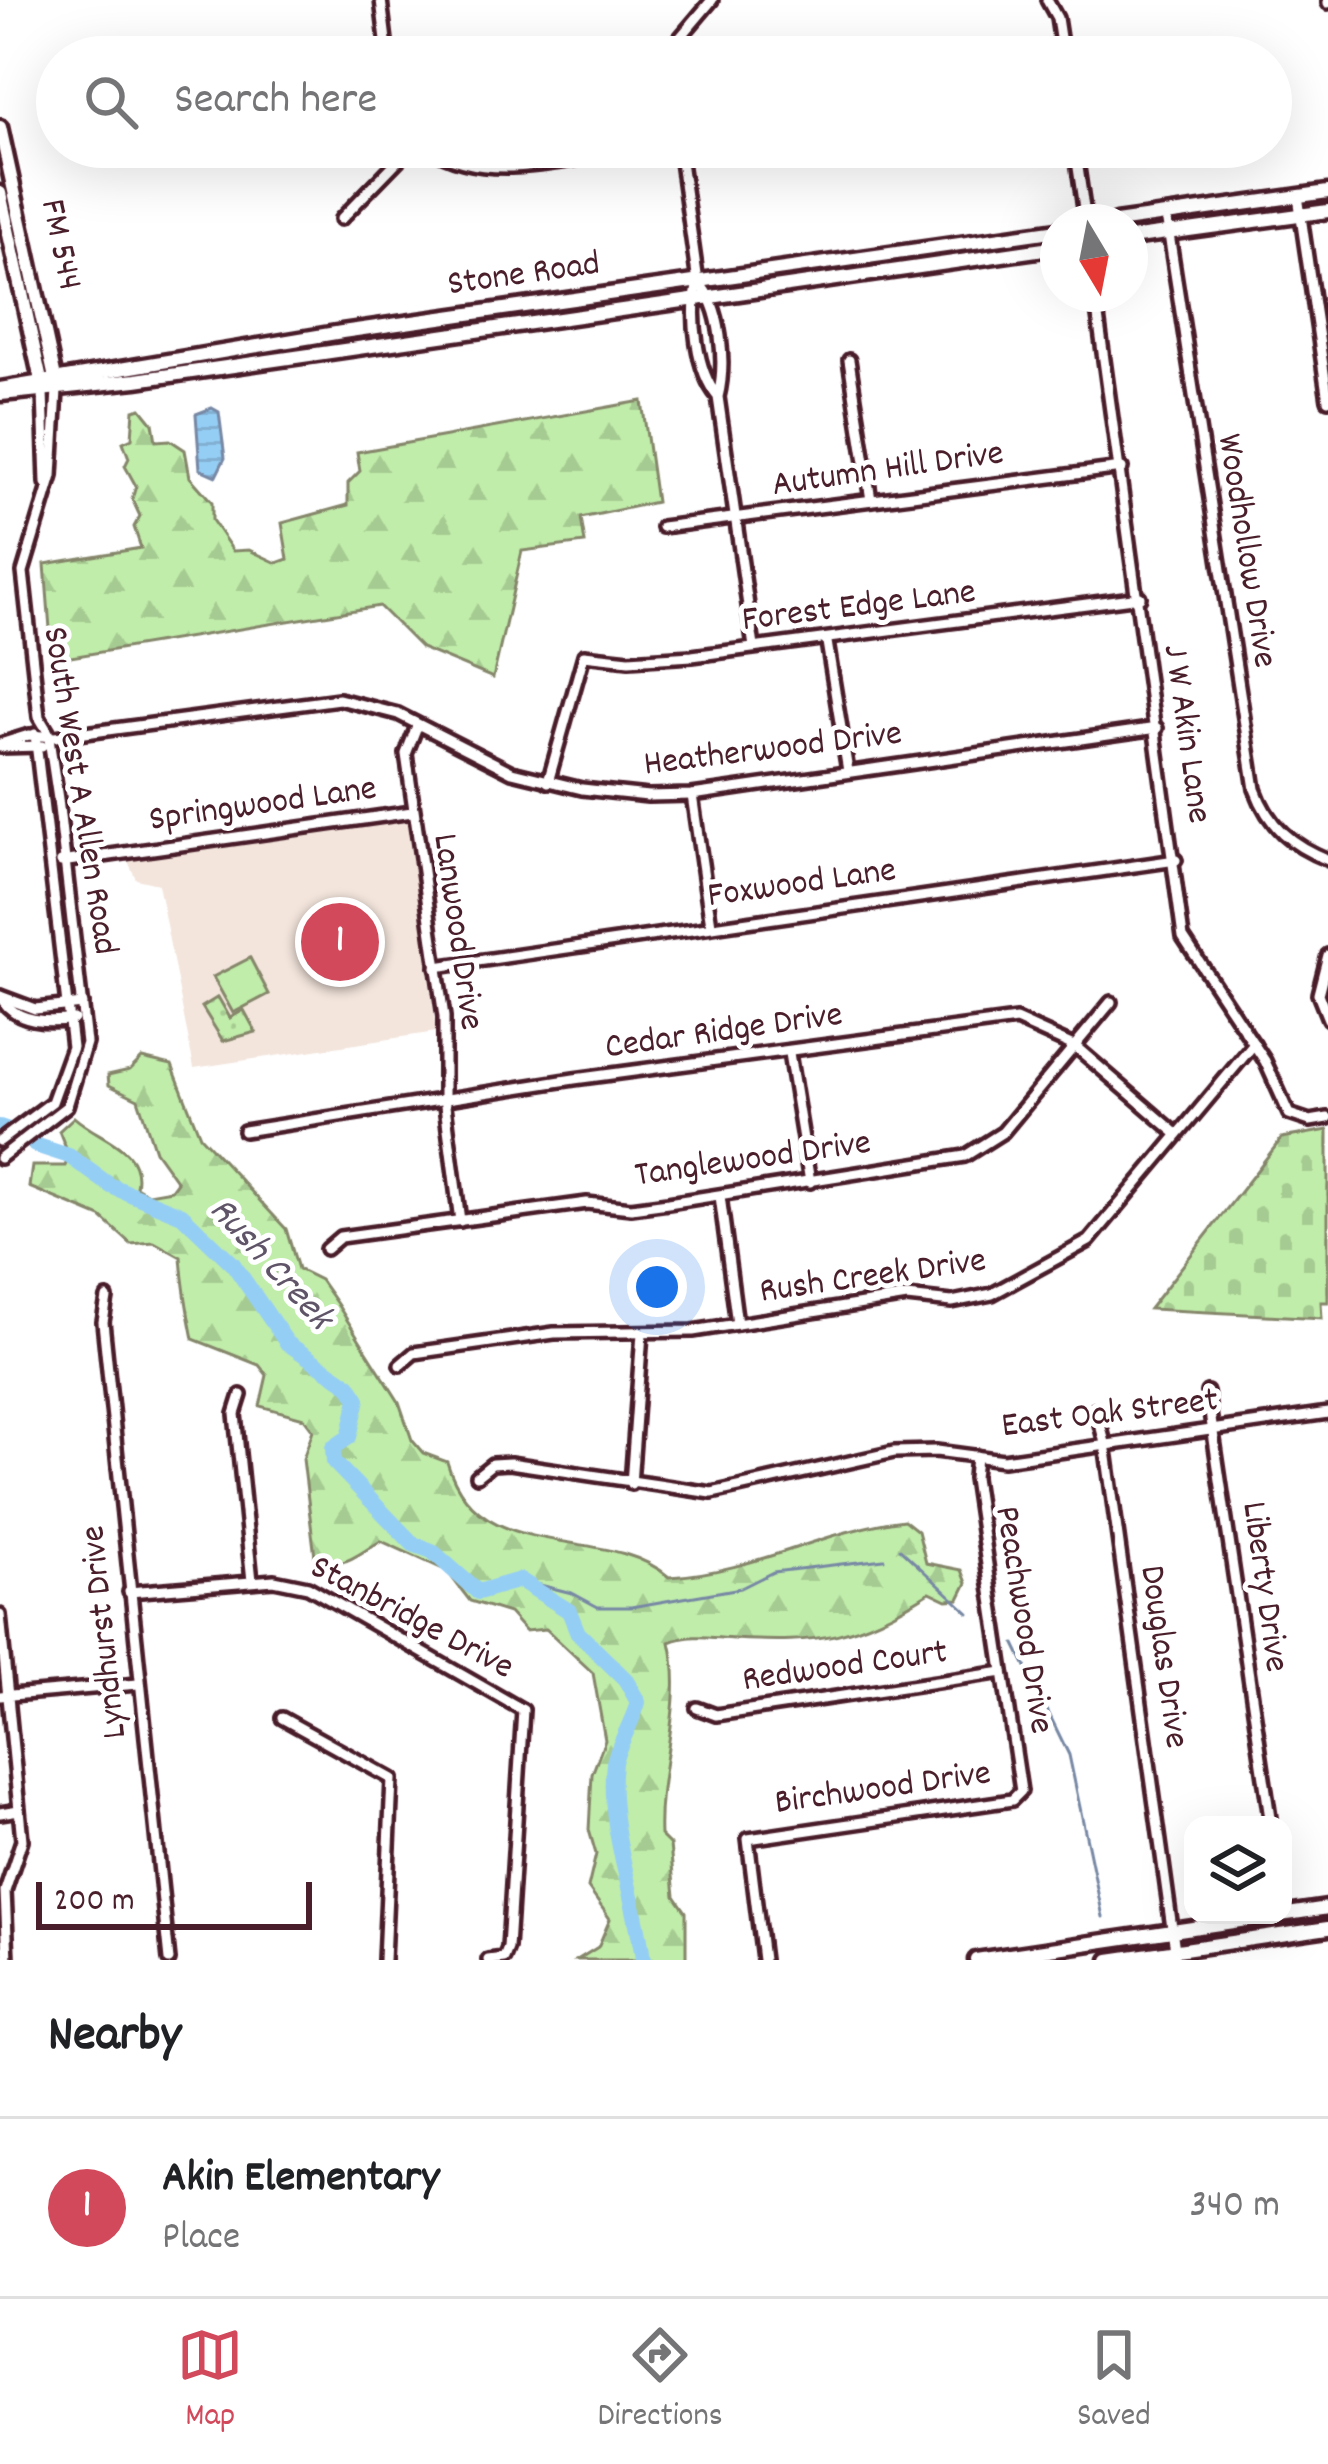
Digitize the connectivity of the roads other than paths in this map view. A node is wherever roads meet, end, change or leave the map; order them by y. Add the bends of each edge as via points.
1 (381, 0) edge
2 (712, 0) edge
3 (1047, 0) edge
4 (385, 36) edge
5 (682, 36) edge
6 (1060, 36) edge
7 (0, 127) edge
8 (391, 168) edge
9 (682, 168) edge
10 (1078, 168) edge
11 (16, 182) junction
12 (0, 189) edge
13 (1328, 192) edge
14 (1298, 196) junction
15 (1083, 204) edge
16 (1328, 211) edge
17 (1300, 214) junction
18 (1166, 215) junction
19 (1148, 217) edge
20 (341, 219) dead end
21 (1168, 232) junction
22 (1040, 233) edge
23 (1148, 235) edge
24 (1040, 250) edge
25 (698, 282) junction
26 (712, 296) junction
27 (694, 298) junction
28 (523, 306) junction
29 (1098, 312) edge
30 (526, 323) junction
31 (181, 357) junction
32 (848, 360) dead end
33 (183, 373) junction
34 (49, 384) junction
35 (0, 392) edge
36 (718, 397) junction
37 (1328, 400) edge
38 (1122, 468) junction
39 (871, 500) junction
40 (736, 519) junction
41 (662, 527) dead end
42 (1140, 598) junction
43 (827, 642) junction
44 (754, 647) junction
45 (39, 717) junction
46 (417, 726) junction
47 (1157, 728) junction
48 (35, 734) junction
49 (51, 738) junction
50 (0, 746) edge
51 (37, 747) junction
52 (848, 771) junction
53 (548, 782) junction
54 (692, 795) junction
55 (412, 812) junction
56 (1175, 860) junction
57 (1328, 860) edge
58 (66, 861) junction
59 (51, 863) junction
60 (711, 925) junction
61 (1328, 956) edge
62 (436, 968) junction
63 (0, 996) edge
64 (1111, 1002) dead end
65 (82, 1004) junction
66 (68, 1007) junction
67 (84, 1017) junction
68 (1328, 1019) edge
69 (70, 1020) junction
70 (1254, 1044) junction
71 (1076, 1047) junction
72 (789, 1053) junction
73 (444, 1098) junction
74 (1328, 1118) edge
75 (244, 1131) dead end
76 (1177, 1134) junction
77 (0, 1141) edge
78 (0, 1158) edge
79 (810, 1182) junction
80 (720, 1196) junction
81 (460, 1221) junction
82 (326, 1249) dead end
83 (107, 1298) dead end
84 (736, 1324) junction
85 (642, 1333) junction
86 (400, 1365) dead end
87 (1207, 1392) dead end
88 (241, 1395) dead end
89 (1096, 1408) dead end
90 (1328, 1413) edge
91 (1213, 1429) junction
92 (1105, 1443) junction
93 (976, 1456) junction
94 (478, 1476) dead end
95 (631, 1484) junction
96 (252, 1581) junction
97 (129, 1592) junction
98 (0, 1616) edge
99 (1003, 1672) junction
100 (138, 1684) junction
101 (4, 1696) edge
102 (697, 1708) dead end
103 (281, 1718) dead end
104 (1021, 1791) joint
105 (19, 1810) junction
106 (0, 1813) edge
107 (1269, 1816) edge
108 (1328, 1908) edge
109 (1292, 1912) edge
110 (1216, 1924) edge
111 (1285, 1924) edge
112 (1328, 1928) edge
113 (1173, 1931) junction
114 (1286, 1934) junction
115 (1175, 1950) junction
116 (504, 1958) edge
117 (8, 1960) edge
118 (169, 1960) edge
119 (384, 1960) edge
120 (488, 1960) edge
121 (763, 1960) edge
122 (976, 1960) edge
123 (1109, 1960) edge

1 - 4 street
2 - 5 street
3 - 6 street
7 - 11 main road, FM 544
8 - 20 street
9 - 25 street
10 - 15 street
11 - 12 street
11 - 34 main road, FM 544
12 - 34 main road, FM 544
13 - 14 main road
14 - 17 street
14 - 18 main road
16 - 17 main road
17 - 21 main road
17 - 37 street
18 - 19 main road
18 - 21 street, Woodhollow Drive
21 - 23 main road
21 - 57 street, Woodhollow Drive via 1255,789 1284,836
22 - 25 main road, Stone Road
24 - 26 main road, Stone Road
25 - 26 street
25 - 27 street
25 - 28 main road, Stone Road
26 - 27 main road, Stone Road
26 - 36 street via 723,378
27 - 30 main road, Stone Road
27 - 36 street via 705,381
28 - 30 main road
28 - 31 main road, Stone Road
29 - 38 street, J W Akin Lane
30 - 33 main road, Stone Road
31 - 33 main road
31 - 34 main road, Stone Road
32 - 39 street
33 - 34 main road, Stone Road
34 - 35 main road, Stone Road
34 - 45 street, South West A Allen Road via 46,483 23,572
36 - 40 street
38 - 39 street, Autumn Hill Drive
38 - 42 street, J W Akin Lane
39 - 40 street, Autumn Hill Drive
40 - 41 street, Autumn Hill Drive
40 - 44 street
42 - 43 street, Forest Edge Lane
42 - 47 street, J W Akin Lane
43 - 44 street, Forest Edge Lane
43 - 52 street
44 - 53 street, Forest Edge Lane via 650,660 584,655
45 - 48 street
45 - 49 street, South West A Allen Road
46 - 49 street, Heatherwood Drive via 372,704 320,699
46 - 53 street, Heatherwood Drive
46 - 55 street, Lanwood Drive via 406,754
47 - 52 street, Heatherwood Drive
47 - 56 street, J W Akin Lane
48 - 49 street, Heatherwood Drive
48 - 50 street, Heatherwood Drive
48 - 51 street
49 - 51 street, Heatherwood Drive
49 - 58 street, South West A Allen Road
50 - 51 street, Heatherwood Drive
51 - 59 street
52 - 54 street, Heatherwood Drive
53 - 54 street, Heatherwood Drive
54 - 60 street
55 - 58 street, Springwood Lane
55 - 62 street, Lanwood Drive
56 - 60 street, Foxwood Lane
56 - 70 street, J W Akin Lane via 1183,937
58 - 59 street, Springwood Lane
58 - 65 street, South West A Allen Road
59 - 66 street
60 - 62 street, Foxwood Lane
61 - 68 street via 1318,994
62 - 73 street, Lanwood Drive
63 - 66 street via 35,1009
63 - 69 street via 5,1007 34,1020
64 - 71 street, Tanglewood Drive
65 - 66 street
65 - 67 street, South West A Allen Road
66 - 69 street
67 - 69 street
67 - 78 street, South West A Allen Road via 82,1069 67,1106
69 - 77 street via 72,1047 59,1091
70 - 74 street, J W Akin Lane via 1289,1114
70 - 76 street, Rush Creek Drive
71 - 72 street, Cedar Ridge Drive via 1016,1020
71 - 76 street, Cedar Ridge Drive
71 - 79 street, Tanglewood Drive via 1003,1132 965,1156
72 - 73 street, Cedar Ridge Drive
72 - 79 street
73 - 75 street, Cedar Ridge Drive
73 - 81 street, Lanwood Drive
76 - 84 street, Rush Creek Drive via 1089,1241 992,1294 952,1302 907,1297
79 - 80 street, Tanglewood Drive
80 - 81 street, Tanglewood Drive
80 - 84 street
81 - 82 street, Tanglewood Drive via 340,1237
83 - 97 street, Lyndhurst Drive
84 - 85 street, Rush Creek Drive
85 - 86 street, Rush Creek Drive via 554,1333 413,1353
85 - 95 street
87 - 91 street, Liberty Drive
88 - 96 street via 235,1414
89 - 92 street, Douglas Drive
90 - 91 street, East Oak Street
91 - 92 street, East Oak Street
91 - 107 street, Liberty Drive
92 - 93 street, East Oak Street via 1044,1456
92 - 113 street, Douglas Drive
93 - 95 street, East Oak Street via 894,1452 712,1493
93 - 99 street, Peachwood Drive
94 - 95 street, East Oak Street via 510,1463
96 - 97 street, Stanbridge Drive
96 - 116 street, Stanbridge Drive via 308,1587 523,1710
97 - 100 street, Lyndhurst Drive
98 - 101 street
99 - 102 street, Redwood Court via 716,1715
99 - 104 street, Peachwood Drive
100 - 101 street
100 - 118 street, Lyndhurst Drive
101 - 105 street
103 - 119 street via 392,1779
104 - 121 street, Birchwood Drive via 1012,1800 748,1839
105 - 106 street
105 - 117 street via 22,1840 5,1891
108 - 109 main road
110 - 113 main road
111 - 114 street
112 - 114 main road
113 - 115 street, Douglas Drive
113 - 122 main road
114 - 115 main road
115 - 123 main road
116 - 120 street

